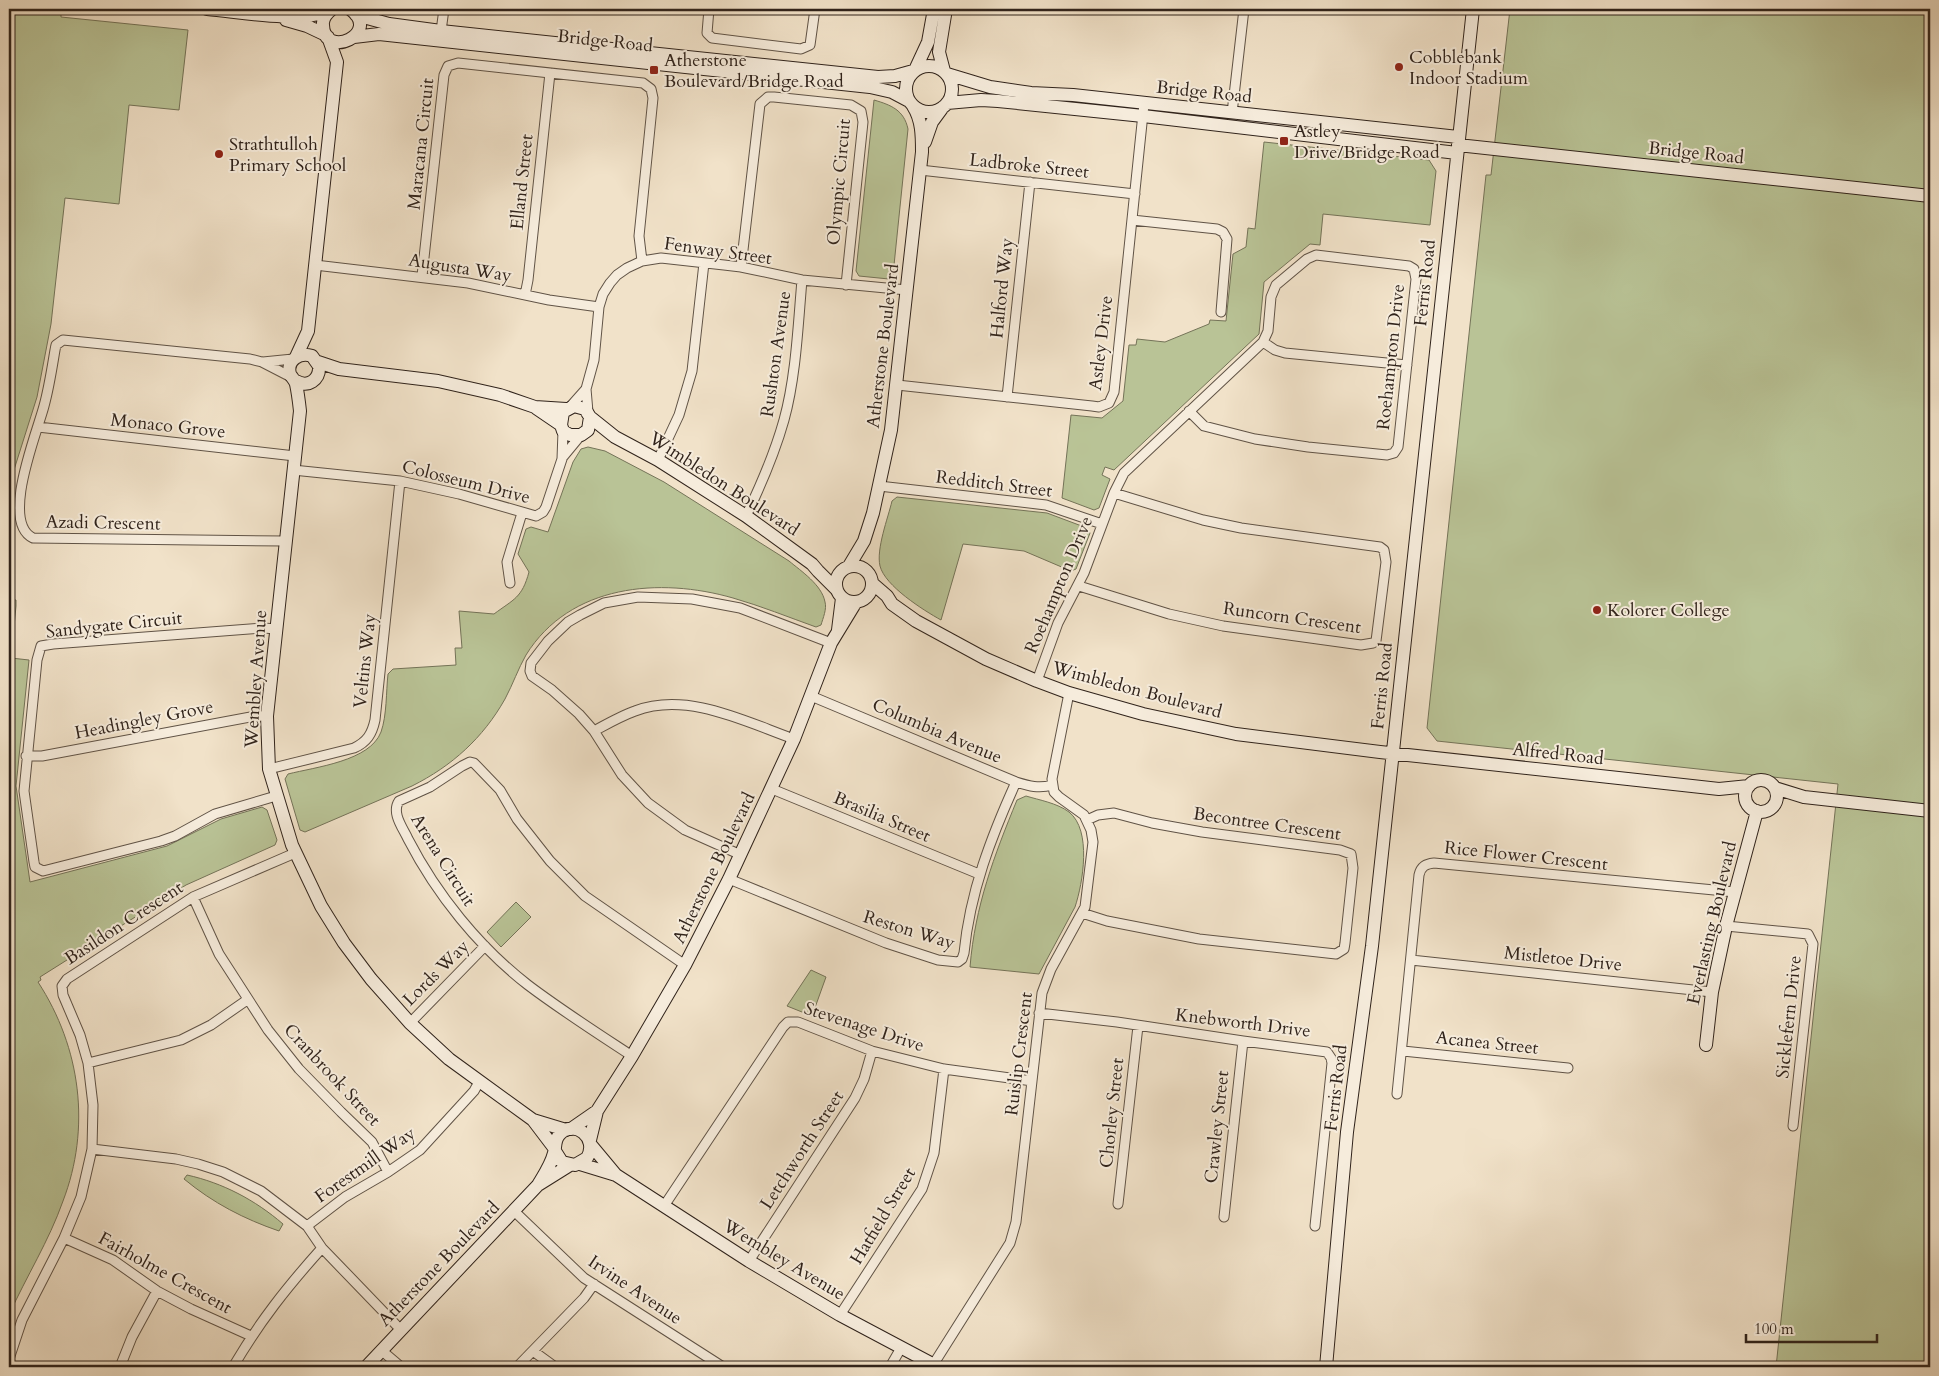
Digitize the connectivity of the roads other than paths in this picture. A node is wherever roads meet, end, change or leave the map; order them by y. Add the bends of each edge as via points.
1 (207, 9) edge
2 (331, 9) edge
3 (444, 9) edge
4 (709, 9) edge
5 (815, 9) edge
6 (934, 9) edge
7 (946, 9) edge
8 (1244, 9) edge
9 (1473, 9) edge
10 (354, 11) edge
11 (262, 15) junction
12 (441, 31) junction
13 (327, 36) junction
14 (352, 39) junction
15 (337, 62) junction
16 (914, 71) junction
17 (550, 73) junction
18 (946, 73) junction
19 (911, 103) junction
20 (946, 104) junction
21 (1143, 110) junction
22 (1232, 113) junction
23 (1458, 145) junction
24 (922, 152) junction
25 (920, 170) junction
26 (1030, 182) junction
27 (1135, 194) junction
28 (1930, 196) edge
29 (1132, 220) junction
30 (642, 261) junction
31 (704, 263) junction
32 (315, 265) junction
33 (742, 267) junction
34 (422, 276) junction
35 (802, 280) junction
36 (846, 285) junction
37 (907, 290) junction
38 (525, 295) junction
39 (599, 307) junction
40 (1220, 312) dead end
41 (308, 331) junction
42 (1263, 342) junction
43 (295, 358) junction
44 (315, 359) junction
45 (262, 362) junction
46 (1407, 366) junction
47 (350, 370) junction
48 (294, 380) junction
49 (315, 380) junction
50 (897, 385) junction
51 (586, 389) junction
52 (1007, 398) junction
53 (535, 407) junction
54 (568, 408) junction
55 (1189, 411) junction
56 (300, 412) junction
57 (589, 415) junction
58 (38, 427) junction
59 (562, 428) junction
60 (583, 434) junction
61 (614, 437) junction
62 (295, 456) junction
63 (562, 458) junction
64 (658, 460) junction
65 (293, 470) junction
66 (400, 481) junction
67 (879, 486) junction
68 (1114, 493) junction
69 (522, 513) junction
70 (746, 516) junction
71 (1102, 524) junction
72 (285, 541) junction
73 (864, 541) junction
74 (812, 564) junction
75 (846, 568) junction
76 (870, 578) junction
77 (510, 583) dead end
78 (1079, 586) junction
79 (839, 594) junction
80 (860, 600) junction
81 (892, 604) junction
82 (276, 629) junction
83 (838, 630) junction
84 (831, 643) junction
85 (1038, 682) junction
86 (1069, 692) junction
87 (811, 696) junction
88 (267, 716) junction
89 (594, 731) junction
90 (794, 739) junction
91 (1392, 754) junction
92 (26, 756) junction
93 (269, 769) junction
94 (1016, 782) junction
95 (1052, 785) junction
96 (1749, 786) junction
97 (1775, 788) junction
98 (772, 789) junction
99 (1719, 789) junction
100 (276, 796) junction
101 (1804, 797) junction
102 (1746, 801) junction
103 (1775, 803) junction
104 (1758, 811) junction
105 (1930, 811) edge
106 (1087, 820) junction
107 (295, 853) junction
108 (741, 854) junction
109 (979, 874) junction
110 (729, 879) junction
111 (1735, 892) junction
112 (193, 897) junction
113 (1082, 914) junction
114 (1726, 926) junction
115 (485, 946) junction
116 (1411, 960) junction
117 (685, 965) junction
118 (1712, 992) junction
119 (248, 1000) junction
120 (1039, 1014) junction
121 (410, 1022) junction
122 (1138, 1026) junction
123 (1242, 1042) junction
124 (1706, 1045) dead end
125 (1403, 1050) junction
126 (872, 1051) junction
127 (632, 1056) junction
128 (88, 1063) junction
129 (1568, 1068) dead end
130 (944, 1069) junction
131 (1032, 1081) junction
132 (479, 1082) junction
133 (1397, 1094) dead end
134 (597, 1110) junction
135 (533, 1120) junction
136 (1793, 1126) dead end
137 (568, 1130) junction
138 (590, 1143) junction
139 (92, 1149) junction
140 (555, 1150) junction
141 (575, 1165) junction
142 (388, 1172) junction
143 (616, 1175) junction
144 (538, 1185) junction
145 (1118, 1204) dead end
146 (664, 1206) junction
147 (514, 1211) junction
148 (1224, 1217) dead end
149 (307, 1226) junction
150 (1315, 1226) dead end
151 (64, 1238) junction
152 (322, 1248) junction
153 (749, 1261) junction
154 (594, 1284) junction
155 (157, 1290) junction
156 (840, 1314) junction
157 (401, 1330) junction
158 (251, 1336) junction
159 (902, 1348) junction
160 (381, 1350) junction
161 (533, 1351) junction
162 (9, 1360) edge
163 (936, 1366) edge
164 (120, 1367) edge
165 (233, 1367) edge
166 (366, 1367) edge
167 (401, 1367) edge
168 (517, 1367) edge
169 (555, 1367) edge
170 (723, 1367) edge
171 (890, 1367) edge
172 (1326, 1367) edge

1 - 11 street
2 - 11 street via 312,15
2 - 13 street via 323,20
3 - 12 street
4 - 5 street via 707,33 712,38 800,49 810,44
6 - 16 street via 928,42
7 - 18 street via 938,52
8 - 22 street
9 - 23 street, Ferris Road
10 - 12 street, Bridge Road via 388,24
10 - 14 street via 359,28
11 - 13 street via 294,21
12 - 16 street, Bridge Road via 878,76
13 - 14 street, Bridge Road via 338,42
13 - 15 street
14 - 15 street
14 - 19 street, Bridge Road via 379,34 870,87 892,92
15 - 32 street
16 - 18 street via 930,65
16 - 19 street via 905,88
17 - 30 street, Maracana Circuit via 643,83 651,88 654,98 639,236
17 - 34 street, Maracana Circuit via 458,63 446,69
17 - 38 street, Elland Street
18 - 20 street via 952,92
18 - 21 street, Bridge Road via 998,88
19 - 20 street via 919,110 933,112
19 - 24 street, Atherstone Boulevard via 919,118
20 - 21 street, Bridge Road via 981,100
20 - 24 street, Atherstone Boulevard via 932,122
21 - 22 street, Bridge Road
21 - 23 street, Bridge Road
21 - 27 street, Astley Drive
22 - 23 street, Bridge Road
23 - 28 street, Bridge Road
23 - 91 street, Ferris Road
24 - 25 street, Atherstone Boulevard
25 - 26 street, Ladbroke Street
25 - 37 street, Atherstone Boulevard
26 - 27 street, Ladbroke Street
26 - 52 street, Halford Way
27 - 29 street, Astley Drive
29 - 40 street via 1223,232 1226,244
29 - 52 street, Astley Drive via 1112,399 1099,407
30 - 31 street, Fenway Street via 661,258
30 - 39 street, Fenway Street via 627,268 610,283
31 - 33 street, Fenway Street
31 - 64 street via 692,371 679,415
32 - 34 street, Augusta Way
32 - 41 street
33 - 35 street, Fenway Street
33 - 36 street, Olympic Circuit via 760,104 774,97 851,105 860,111 863,122
34 - 38 street, Augusta Way
35 - 36 street, Fenway Street
35 - 70 street, Rushton Avenue via 791,386 784,420
36 - 37 street, Fenway Street
37 - 50 street, Atherstone Boulevard
38 - 39 street, Augusta Way
39 - 51 street, Fenway Street via 594,360
41 - 43 street
41 - 44 street
42 - 46 street via 1285,353
42 - 46 street, Roehampton Drive via 1276,285 1307,259 1316,255 1409,266 1414,269 1416,279
42 - 55 street, Roehampton Drive
43 - 44 street via 304,354
43 - 45 street, Azadi Crescent
43 - 48 street via 290,370
44 - 47 street
44 - 49 street via 320,370
45 - 48 street, Azadi Crescent
45 - 58 street, Azadi Crescent via 63,340 55,350
46 - 55 street, Roehampton Drive via 1398,447 1391,455 1254,439 1204,426
47 - 49 street
47 - 53 street via 438,381 500,395
48 - 49 street via 302,384
48 - 56 street, Wembley Avenue
49 - 56 street, Wembley Avenue
50 - 52 street, Astley Drive
50 - 67 street, Atherstone Boulevard
51 - 54 street, Fenway Street
51 - 57 street, Fenway Street
53 - 54 street
53 - 59 street
54 - 57 street via 578,406
54 - 59 street via 561,416
55 - 68 street, Roehampton Drive via 1124,473
56 - 62 street, Wembley Avenue
57 - 60 street via 590,426
57 - 61 street, Wimbledon Boulevard
58 - 62 street, Monaco Grove
58 - 72 street, Azadi Crescent via 23,467 18,500 21,527 28,536 50,539
59 - 60 street via 570,435
59 - 63 street, Colosseum Drive
60 - 61 street, Wimbledon Boulevard
60 - 63 street, Colosseum Drive
61 - 64 street, Wimbledon Boulevard
62 - 65 street, Wembley Avenue
63 - 69 street, Colosseum Drive via 543,512 536,516
64 - 70 street, Wimbledon Boulevard
65 - 66 street, Colosseum Drive
65 - 72 street, Wembley Avenue
66 - 69 street, Colosseum Drive
66 - 93 street, Veltins Way via 375,720 370,736 354,748
67 - 71 street, Redditch Street via 1046,505
67 - 73 street, Atherstone Boulevard
68 - 71 street, Roehampton Drive
68 - 78 street, Runcorn Crescent via 1241,528 1380,547 1384,550 1386,562 1376,640 1361,645 1223,626 1169,614
69 - 77 street via 507,562
70 - 74 street, Wimbledon Boulevard
71 - 78 street, Roehampton Drive
72 - 82 street, Wembley Avenue
73 - 75 street, Atherstone Boulevard
73 - 76 street, Atherstone Boulevard
74 - 75 street, Wimbledon Boulevard
74 - 79 street, Wimbledon Boulevard
75 - 76 street via 858,566
75 - 79 street via 837,576
76 - 80 street via 870,592
76 - 81 street, Wimbledon Boulevard
78 - 85 street, Roehampton Drive via 1058,623
79 - 80 street via 846,601
79 - 83 street, Atherstone Boulevard
80 - 81 street, Wimbledon Boulevard
80 - 83 street, Atherstone Boulevard
81 - 85 street, Wimbledon Boulevard via 954,643
82 - 88 street, Wembley Avenue
82 - 92 street, Sandygate Circuit via 43,645 36,660
83 - 84 street, Atherstone Boulevard
84 - 87 street, Atherstone Boulevard
84 - 89 street via 761,615 715,602 638,597 604,603 568,622 548,641 530,667 532,676 569,703
85 - 86 street, Wimbledon Boulevard
86 - 91 street, Wimbledon Boulevard via 1199,728
86 - 95 street
87 - 90 street, Atherstone Boulevard
87 - 94 street, Columbia Avenue
88 - 92 street, Headingley Grove via 42,756
88 - 93 street, Wembley Avenue
89 - 90 street via 636,710 682,705 714,710
89 - 108 street via 622,775 648,803 685,830
90 - 98 street, Atherstone Boulevard
91 - 99 street, Alfred Road
91 - 172 street, Ferris Road via 1372,946 1347,1132
92 - 100 street, Sandygate Circuit via 24,791 31,844 35,867 43,871 161,841 215,814
93 - 100 street, Wembley Avenue
94 - 95 street, Columbia Avenue via 1043,788
94 - 109 street, Reston Way
95 - 106 street via 1054,792 1078,809
96 - 97 street via 1762,780
96 - 99 street, Alfred Road
96 - 102 street
97 - 101 street
97 - 103 street
98 - 108 street, Atherstone Boulevard
98 - 109 street, Brasilia Street
99 - 102 street, Alfred Road
100 - 107 street, Wembley Avenue
101 - 103 street
101 - 105 street
102 - 104 street
103 - 104 street via 1768,810
104 - 111 street, Everlasting Boulevard
106 - 113 street, Ruislip Crescent via 1093,842 1088,895
106 - 113 street, Becontree Crescent via 1104,813 1114,813 1202,832 1340,850 1351,854 1353,868 1344,949 1336,954 1199,939
107 - 112 street, Basildon Crescent
107 - 121 street, Wembley Avenue via 344,943
108 - 110 street, Atherstone Boulevard
109 - 110 street, Reston Way via 969,913 964,953 958,962 938,960 886,943
110 - 117 street, Atherstone Boulevard
111 - 114 street, Everlasting Boulevard
111 - 116 street, Rice Flower Crescent via 1429,863 1420,871
112 - 119 street, Cranbrook Street via 219,954
112 - 128 street, Basildon Crescent via 64,982 63,995
113 - 120 street, Ruislip Crescent via 1045,983
114 - 118 street, Everlasting Boulevard
114 - 136 street, Sicklefern Drive via 1808,934 1813,944
115 - 117 street, Arena Circuit via 435,884 396,811 399,801 430,787 470,762 500,790 534,842 585,896
115 - 121 street, Lords Way
115 - 127 street, Arena Circuit via 528,985
116 - 118 street, Mistletoe Drive
116 - 125 street, Rice Flower Crescent
117 - 127 street, Atherstone Boulevard
118 - 124 street, Everlasting Boulevard
119 - 128 street via 181,1040
119 - 142 street, Cranbrook Street via 299,1068 372,1142
120 - 122 street, Knebworth Drive
120 - 131 street, Ruislip Crescent
121 - 132 street, Wembley Avenue
122 - 123 street, Knebworth Drive
122 - 145 street, Chorley Street
123 - 148 street, Crawley Street
123 - 150 street, Knebworth Drive via 1322,1050 1331,1058
125 - 129 street, Acanea Street
125 - 133 street, Rice Flower Crescent
126 - 130 street, Stevenage Drive
126 - 146 street, Stevenage Drive via 798,1022 788,1022
126 - 153 street, Letchworth Street via 855,1098
127 - 134 street, Atherstone Boulevard
128 - 139 street, Basildon Crescent via 93,1105
130 - 131 street, Stevenage Drive
130 - 156 street, Hatfield Street via 934,1153 922,1189
131 - 163 street, Ruislip Crescent via 1016,1222 1010,1243
132 - 135 street, Wembley Avenue
132 - 142 street, Forestmill Way via 420,1150
134 - 137 street, Atherstone Boulevard
134 - 138 street, Atherstone Boulevard
135 - 137 street, Wembley Avenue
135 - 140 street, Wembley Avenue
137 - 138 street via 584,1133
137 - 140 street via 558,1136
138 - 141 street via 590,1154
138 - 143 street, Wembley Avenue
139 - 149 street via 176,1159 224,1172 261,1191
139 - 151 street, Basildon Crescent via 81,1197
140 - 141 street via 562,1162
140 - 144 street, Atherstone Boulevard
141 - 143 street, Wembley Avenue
141 - 144 street, Atherstone Boulevard
142 - 149 street, Forestmill Way via 345,1197
143 - 146 street, Wembley Avenue
144 - 147 street, Atherstone Boulevard
146 - 153 street, Wembley Avenue
147 - 154 street, Irvine Avenue
147 - 157 street, Atherstone Boulevard
149 - 152 street
151 - 155 street, Fairholme Crescent via 113,1260
151 - 162 street, Basildon Crescent via 22,1320
152 - 157 street
152 - 158 street via 279,1297
153 - 156 street, Wembley Avenue
154 - 161 street
154 - 170 street, Irvine Avenue
155 - 158 street, Fairholme Crescent
155 - 164 street
156 - 159 street, Wembley Avenue
157 - 160 street, Atherstone Boulevard
158 - 165 street
159 - 163 street, Wembley Avenue
159 - 171 street
160 - 166 street, Atherstone Boulevard
160 - 167 street
161 - 168 street
161 - 169 street

